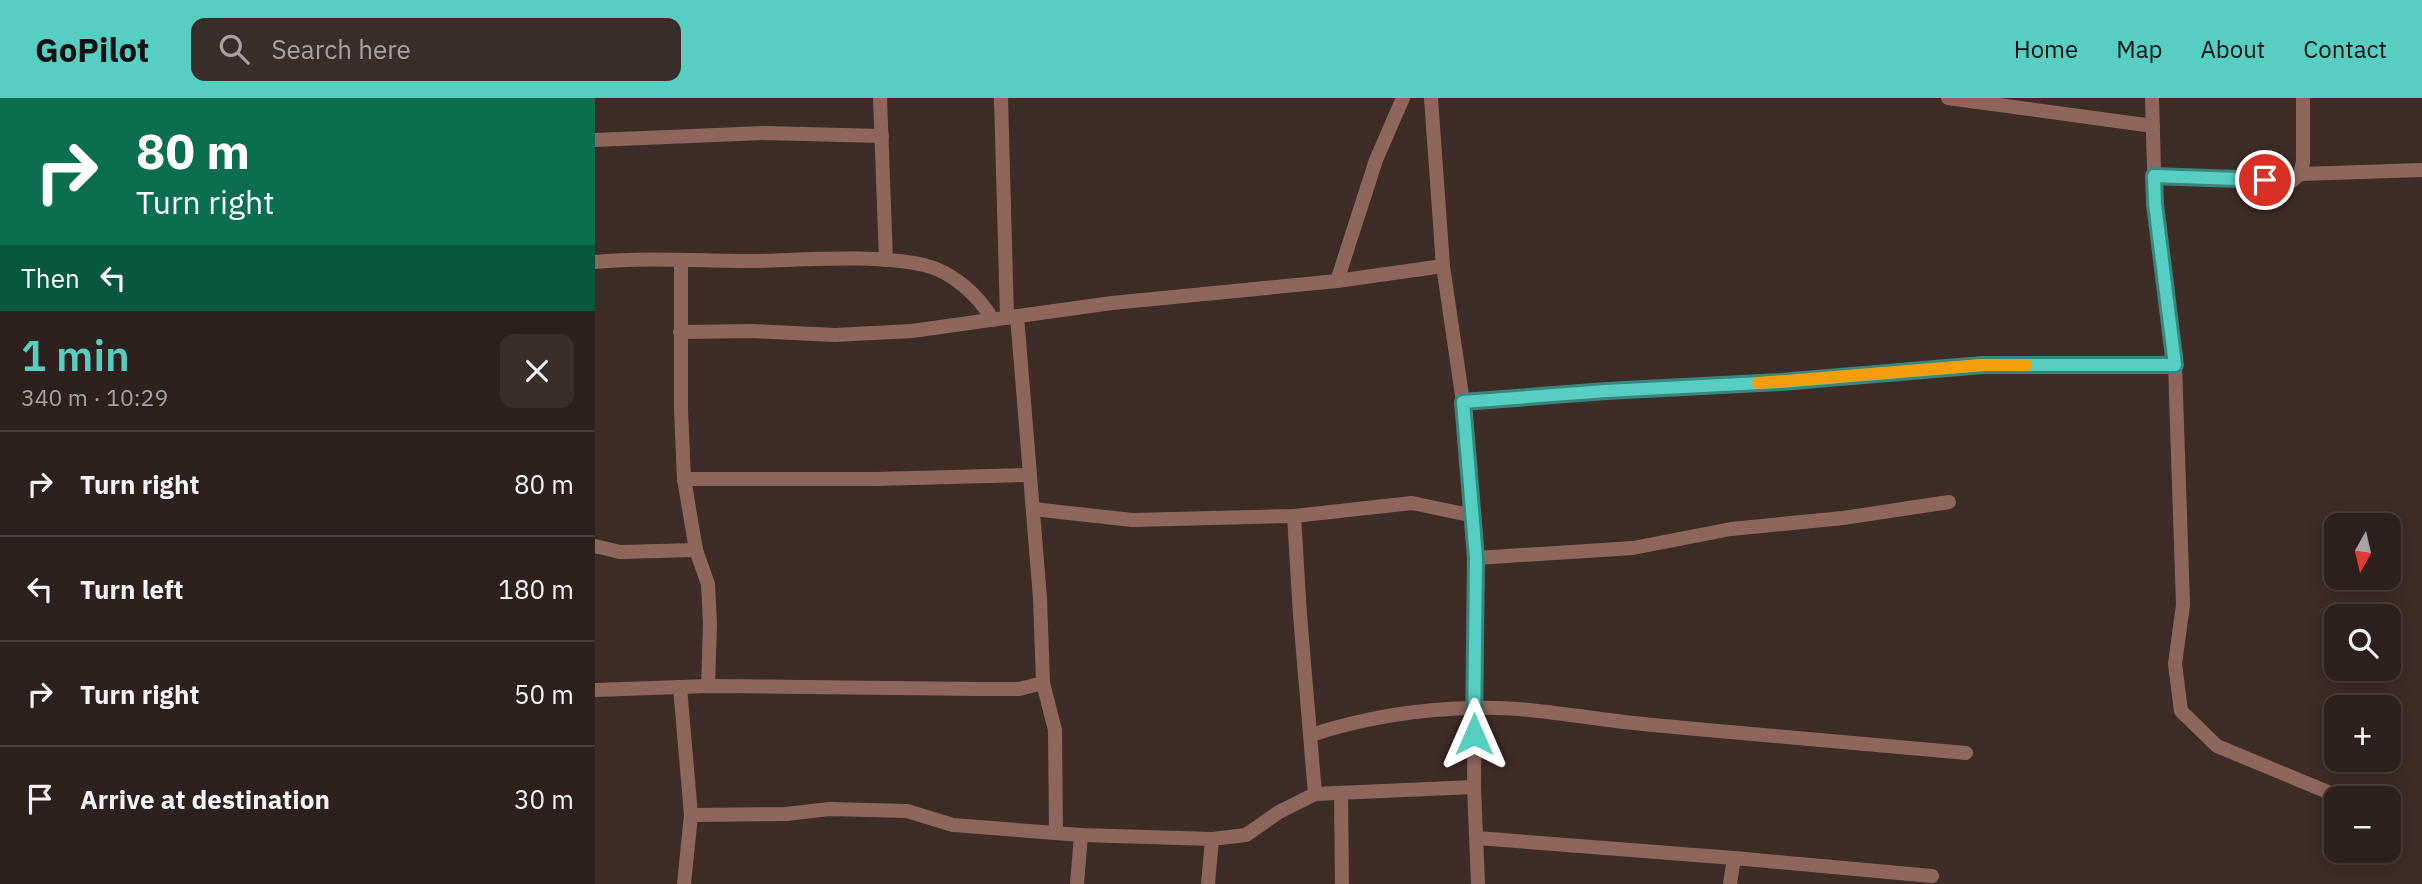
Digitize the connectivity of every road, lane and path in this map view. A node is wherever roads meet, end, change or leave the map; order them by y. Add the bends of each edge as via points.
1 (880, 98) edge
2 (1001, 98) edge
3 (1403, 98) edge
4 (1431, 98) edge
5 (1948, 98) edge
6 (2152, 98) edge
7 (2303, 98) edge
8 (2153, 126) junction
9 (882, 136) junction
10 (595, 141) edge
11 (2422, 170) edge
12 (2301, 174) junction
13 (2154, 176) junction
14 (886, 260) junction
15 (681, 261) junction
16 (595, 262) edge
17 (1444, 266) junction
18 (1337, 281) junction
19 (1006, 318) junction
20 (680, 332) junction
21 (2175, 365) junction
22 (1463, 402) junction
23 (1030, 475) junction
24 (684, 478) junction
25 (1949, 502) dead end
26 (1033, 509) junction
27 (1294, 516) junction
28 (1474, 516) junction
29 (595, 546) edge
30 (696, 550) junction
31 (1476, 558) junction
32 (1043, 683) junction
33 (708, 686) junction
34 (680, 687) junction
35 (595, 690) edge
36 (1474, 708) junction
37 (1311, 735) junction
38 (1966, 753) dead end
39 (1474, 787) junction
40 (2324, 791) edge
41 (1341, 793) junction
42 (1315, 794) junction
43 (691, 816) junction
44 (1056, 833) junction
45 (1081, 835) junction
46 (1477, 838) junction
47 (1213, 839) junction
48 (1734, 858) junction
49 (1932, 876) dead end
50 (684, 884) edge
51 (1077, 884) edge
52 (1208, 884) edge
53 (1342, 884) edge
54 (1478, 884) edge
55 (1730, 884) edge

1 - 9 street
2 - 19 street
3 - 18 street via 1376,160
4 - 17 street
5 - 8 street
6 - 8 street
7 - 12 street
8 - 13 street
9 - 10 street via 765,133
9 - 14 street
11 - 12 street
12 - 13 street via 2292,181
13 - 21 street
14 - 15 street
14 - 19 street via 925,265 948,274 984,306
15 - 16 street
15 - 20 street
17 - 18 street
17 - 22 street
18 - 19 street
19 - 20 street via 912,331 835,335
19 - 23 street
20 - 24 street
21 - 22 street via 1983,365
21 - 40 street via 2183,605 2175,664 2181,711 2217,746
22 - 28 street
23 - 24 street via 875,480
23 - 26 street
24 - 30 street
25 - 31 street via 1731,529 1633,548
26 - 27 street via 1132,520
26 - 32 street
27 - 28 street via 1397,503
27 - 37 street
28 - 31 street
29 - 30 street via 620,552
30 - 33 street via 708,584
31 - 36 street
32 - 33 street via 979,690
32 - 44 street via 1055,730
33 - 34 street
34 - 35 street
34 - 43 street
36 - 37 street via 1351,722
36 - 38 street
36 - 39 street
37 - 42 street
39 - 41 street
39 - 46 street
41 - 42 street
41 - 53 street
42 - 47 street via 1246,835
43 - 44 street via 829,809 907,811 953,825
43 - 50 street
44 - 45 street
45 - 47 street
45 - 51 street
46 - 48 street
46 - 54 street
47 - 52 street
48 - 49 street
48 - 55 street

